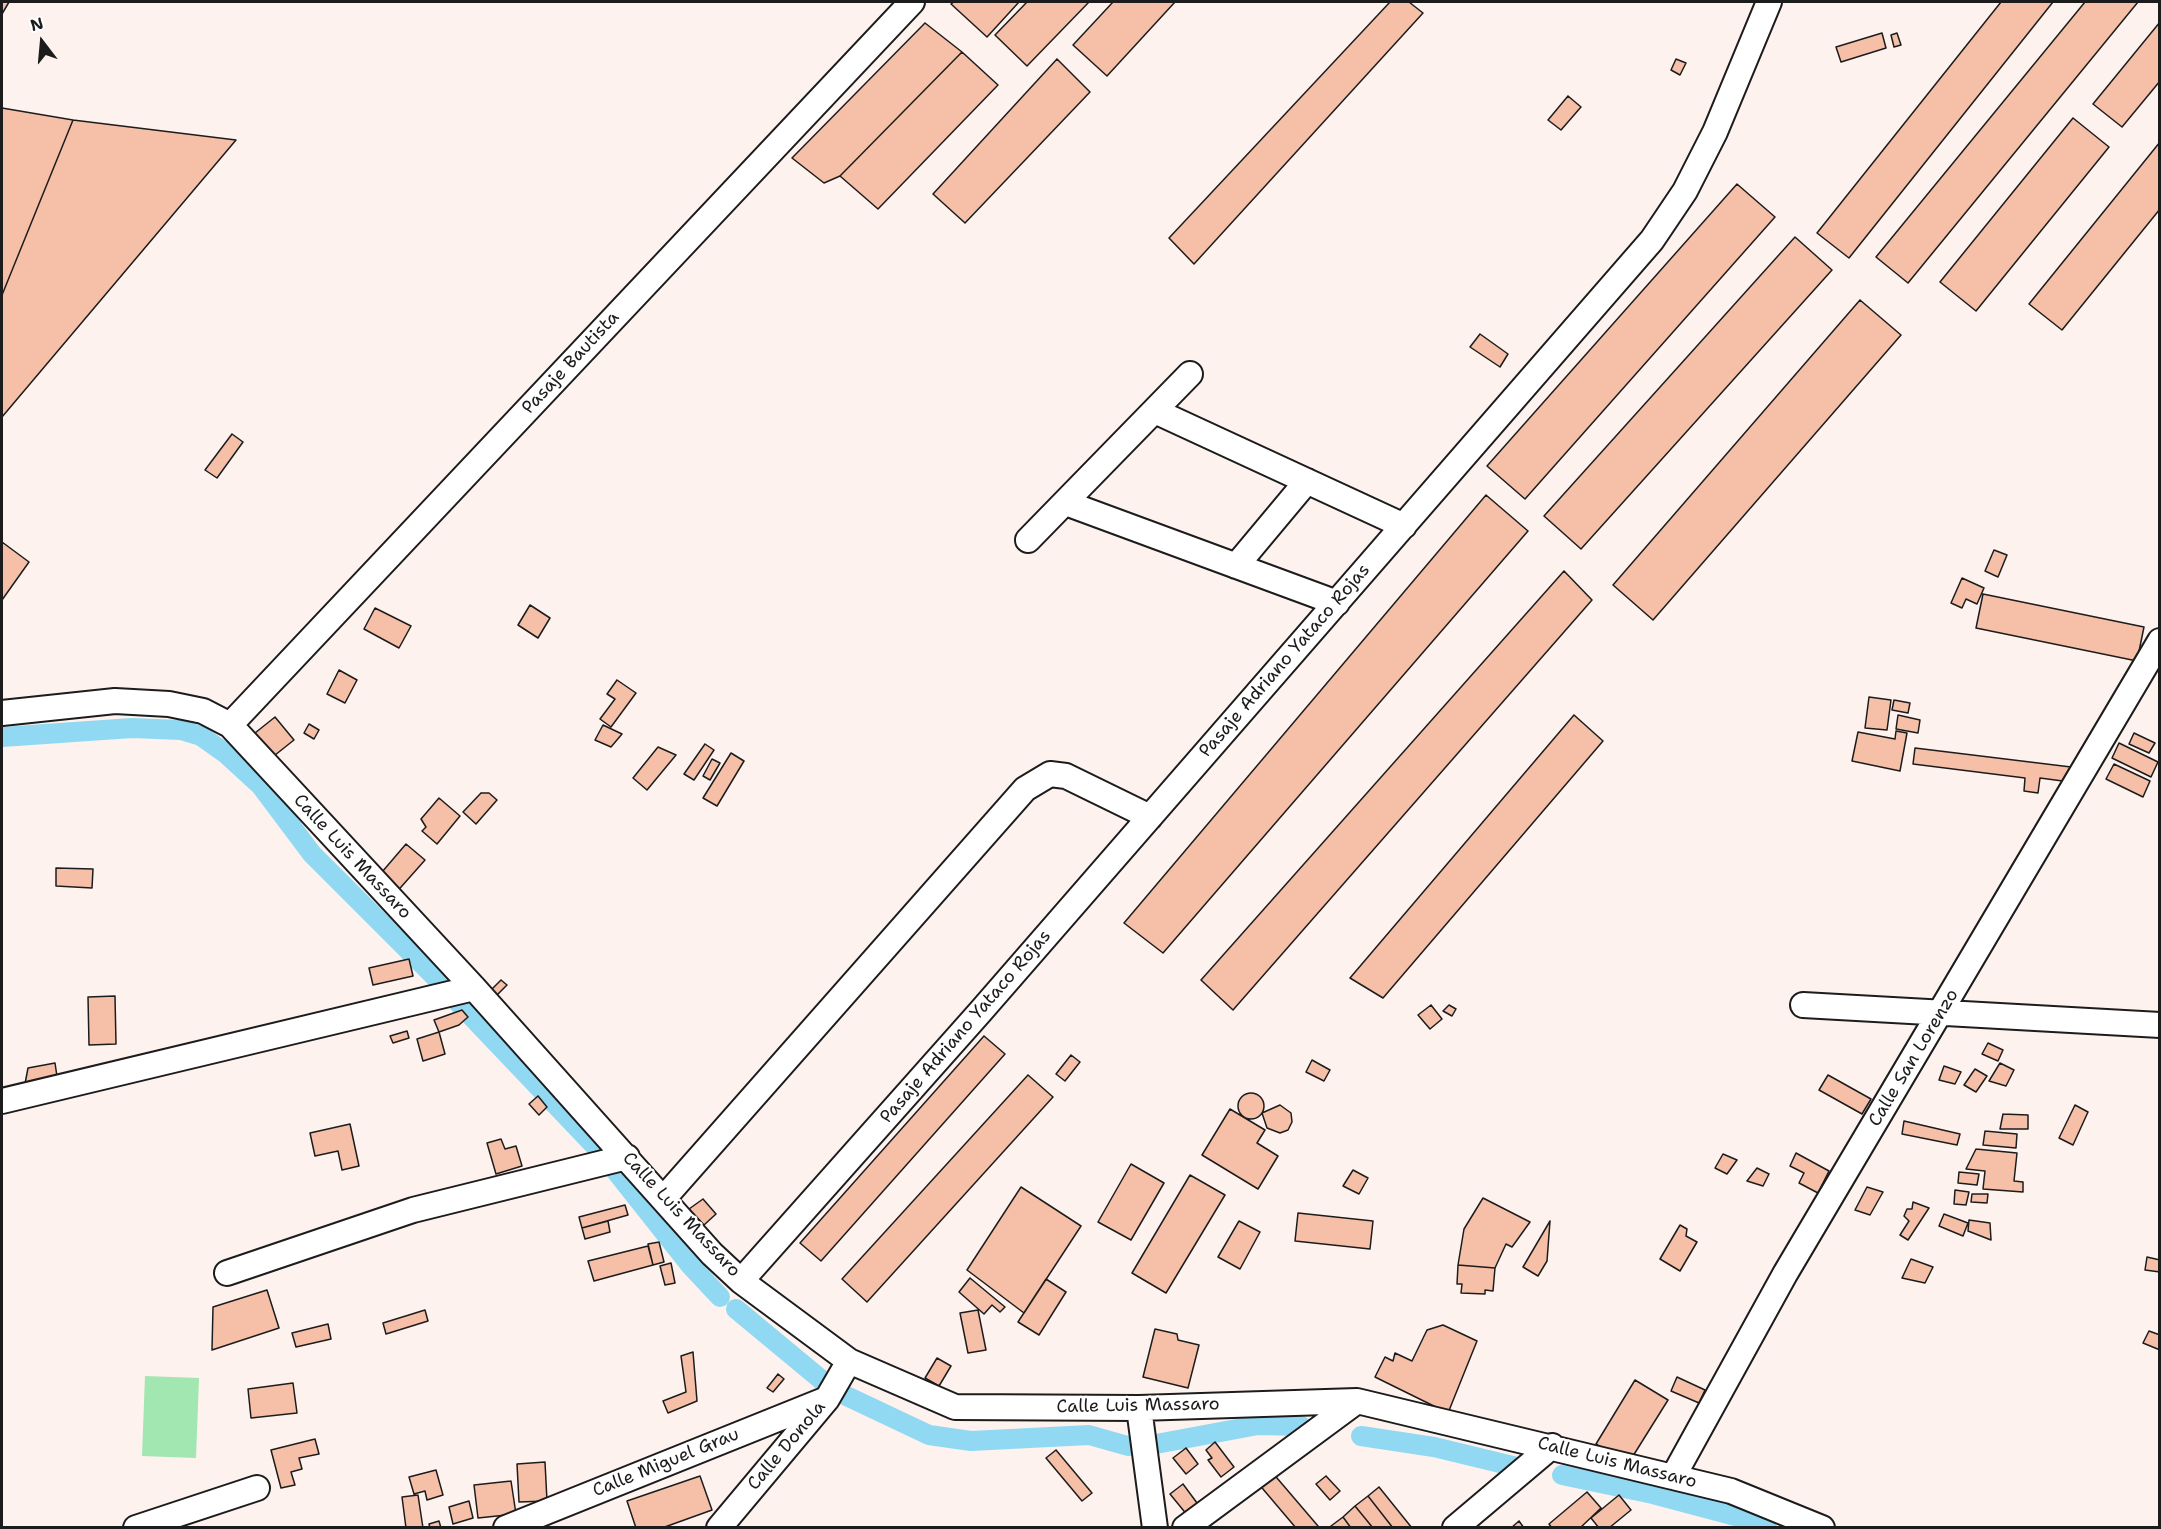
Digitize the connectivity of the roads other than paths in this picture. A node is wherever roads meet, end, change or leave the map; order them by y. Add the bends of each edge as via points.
1 (912, 2) edge
2 (1769, 2) edge
3 (1190, 374) dead end
4 (1155, 411) junction
5 (1307, 481) junction
6 (1066, 502) junction
7 (1404, 525) junction
8 (1028, 540) dead end
9 (1236, 566) junction
10 (1337, 603) junction
11 (2160, 641) edge
12 (2, 713) edge
13 (230, 725) junction
14 (1150, 817) junction
15 (474, 988) junction
16 (1803, 1005) dead end
17 (1942, 1011) junction
18 (2160, 1024) edge
19 (2, 1101) edge
20 (627, 1157) junction
21 (664, 1198) junction
22 (227, 1273) dead end
23 (741, 1281) junction
24 (849, 1361) junction
25 (827, 1399) junction
26 (1357, 1401) junction
27 (1139, 1408) junction
28 (1552, 1446) junction
29 (1673, 1477) junction
30 (256, 1488) dead end
31 (1154, 1519) edge
32 (136, 1527) edge
33 (506, 1527) edge
34 (719, 1527) edge
35 (1172, 1527) edge
36 (1185, 1527) edge
37 (1455, 1527) edge
38 (1822, 1527) edge

1 - 13 street, Pasaje Bautista
2 - 7 street, Pasaje Adriano Yataco Rojas via 1715,132 1685,191 1652,240
3 - 4 street
4 - 5 street
4 - 6 street
5 - 7 street
5 - 9 street
6 - 8 street
6 - 9 street
7 - 10 street, Pasaje Adriano Yataco Rojas
9 - 10 street
10 - 14 street, Pasaje Adriano Yataco Rojas
11 - 17 street, Calle San Lorenzo
12 - 13 street, Calle Luis Massaro via 115,701 169,704 203,711
13 - 15 street, Calle Luis Massaro
14 - 21 street via 1066,776 1050,774 1031,784
14 - 23 street, Pasaje Adriano Yataco Rojas
15 - 19 street
15 - 20 street, Calle Luis Massaro
16 - 17 street
17 - 18 street
17 - 29 street, Calle San Lorenzo via 1785,1274
20 - 21 street, Calle Luis Massaro
20 - 22 street via 413,1210
21 - 23 street, Calle Luis Massaro
23 - 24 street, Calle Luis Massaro
24 - 25 street, Calle Donola
24 - 27 street, Calle Luis Massaro via 955,1407
25 - 33 street, Calle Miguel Grau
25 - 34 street, Calle Donola
26 - 27 street, Calle Luis Massaro
26 - 28 street, Calle Luis Massaro
26 - 36 street
27 - 31 street
28 - 29 street, Calle Luis Massaro
28 - 37 street
29 - 38 street, Calle Luis Massaro via 1731,1491
30 - 32 street
31 - 35 street

